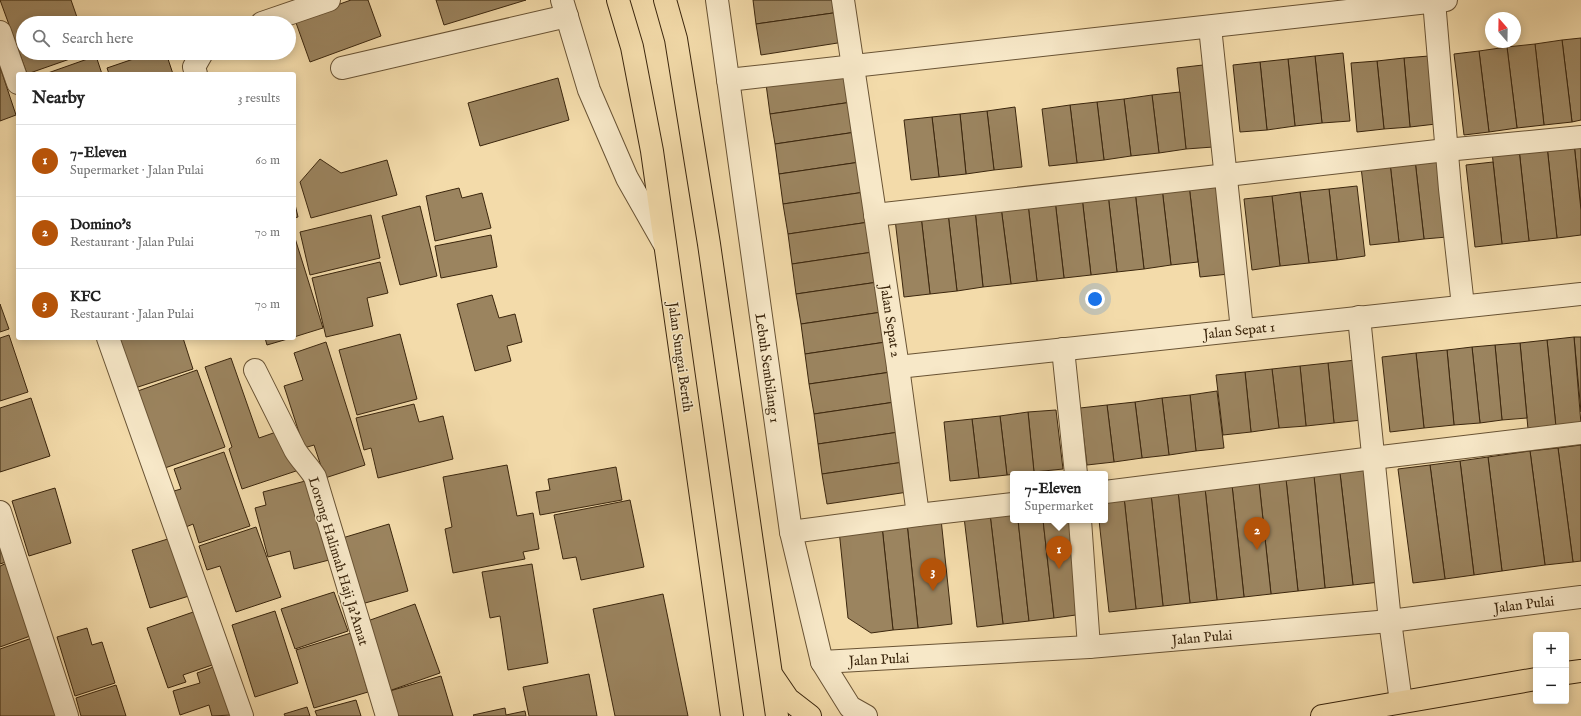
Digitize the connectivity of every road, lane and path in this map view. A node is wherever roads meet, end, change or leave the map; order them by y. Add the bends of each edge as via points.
1 (329, 0) edge
2 (618, 0) edge
3 (665, 0) edge
4 (718, 0) edge
5 (843, 0) edge
6 (1440, 1) edge
7 (1334, 6) edge
8 (565, 8) edge
9 (282, 16) edge
10 (1210, 26) junction
11 (0, 32) edge
12 (198, 60) edge
13 (852, 66) junction
14 (342, 68) dead end
15 (195, 72) edge
16 (16, 77) edge
17 (728, 80) junction
18 (1581, 137) edge
19 (1446, 150) junction
20 (1226, 176) junction
21 (875, 215) junction
22 (665, 245) junction
23 (1581, 294) edge
24 (1462, 306) junction
25 (1359, 317) junction
26 (1242, 330) junction
27 (109, 340) edge
28 (1063, 349) junction
29 (898, 367) junction
30 (255, 370) dead end
31 (1581, 434) edge
32 (1374, 458) junction
33 (1076, 471) edge
34 (1108, 492) edge
35 (1010, 504) edge
36 (0, 512) edge
37 (918, 515) junction
38 (1080, 523) edge
39 (791, 532) junction
40 (1581, 597) edge
41 (1390, 621) junction
42 (1089, 647) junction
43 (822, 662) junction
44 (1581, 671) edge
45 (1569, 673) edge
46 (771, 674) junction
47 (1533, 680) edge
48 (728, 684) junction
49 (1401, 702) junction
50 (67, 716) edge
51 (242, 716) edge
52 (387, 716) edge
53 (726, 716) edge
54 (732, 716) edge
55 (777, 716) edge
56 (810, 716) edge
57 (866, 716) edge
58 (1322, 716) edge

1 - 9 street
2 - 22 main road, Jalan Sungai Bertih via 632,46 652,151
3 - 46 main road via 676,39 709,244
4 - 17 street, Lebuh Sembilang 1
5 - 13 street, Jalan Sepat 2
6 - 7 street
6 - 19 street
7 - 10 street
8 - 14 street
8 - 22 street via 589,90 624,171
10 - 13 street
10 - 20 street
11 - 16 street
12 - 15 street via 194,67
13 - 17 street
13 - 21 street, Jalan Sepat 2
17 - 39 street, Lebuh Sembilang 1
18 - 19 street
19 - 20 street
19 - 24 street
20 - 21 street
20 - 26 street
21 - 29 street, Jalan Sepat 2
22 - 48 main road, Jalan Sungai Bertih
23 - 24 street, Jalan Sepat 1
24 - 25 street, Jalan Sepat 1
25 - 26 street, Jalan Sepat 1
25 - 32 street
26 - 28 street, Jalan Sepat 1
27 - 51 street
28 - 29 street, Jalan Sepat 1
28 - 33 street
29 - 37 street, Jalan Sepat 2
30 - 52 street, Lorong Halimah Haji Ja'Amat via 295,450 315,477
31 - 32 street
32 - 34 street
32 - 41 street
35 - 37 street
36 - 50 street
37 - 39 street
38 - 42 street
39 - 43 street, Lebuh Sembilang 1
40 - 41 street, Jalan Pulai
41 - 42 street, Jalan Pulai
41 - 49 street
42 - 43 street, Jalan Pulai
43 - 57 street, Lebuh Sembilang 1 via 850,707
44 - 45 main road
46 - 55 main road
46 - 56 main road via 788,699
47 - 49 main road
48 - 53 main road
48 - 54 main road, Jalan Sungai Bertih
49 - 58 main road

